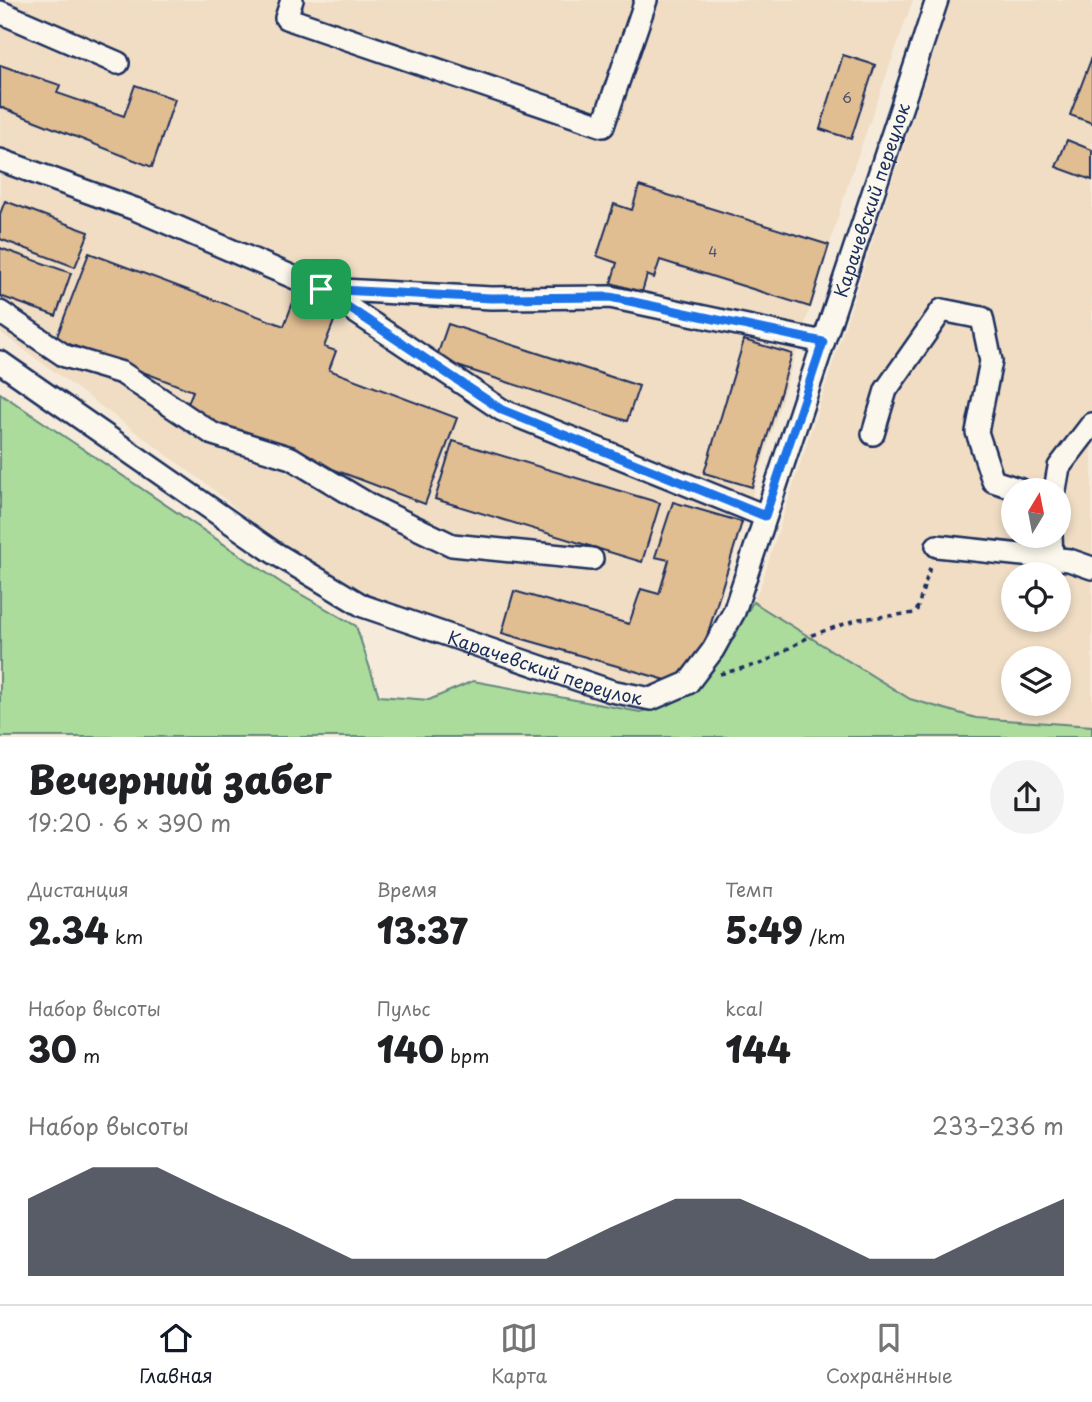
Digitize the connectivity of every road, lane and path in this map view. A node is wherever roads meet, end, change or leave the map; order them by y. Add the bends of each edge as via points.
1 (292, 0) edge
2 (646, 0) edge
3 (937, 0) edge
4 (0, 12) edge
5 (118, 63) dead end
6 (0, 160) edge
7 (321, 289) junction
8 (0, 312) edge
9 (823, 342) junction
10 (0, 362) edge
11 (1092, 424) edge
12 (873, 434) dead end
13 (1057, 478) edge
14 (1001, 484) edge
15 (765, 516) junction
16 (937, 546) joint
17 (1052, 548) edge
18 (1052, 558) junction
19 (592, 559) dead end
20 (1092, 568) edge
21 (688, 683) junction

1 - 2 street via 286,18 603,126
3 - 9 street, Карачевский переулок
4 - 5 street
6 - 7 street via 135,209
7 - 9 street via 491,298 610,297
7 - 15 street via 502,410
8 - 19 street via 65,356 122,373 213,434 291,458 371,506 452,545
9 - 15 street, Карачевский переулок
10 - 21 street, Карачевский переулок via 273,552 363,606 611,691 651,699
11 - 13 street via 1059,467
12 - 14 street via 886,390 942,310 982,318 991,361 977,432 993,481
15 - 21 street, Карачевский переулок via 734,612
16 - 18 street
16 - 21 path via 916,613 859,620 812,635 764,663
17 - 18 street
18 - 20 street

